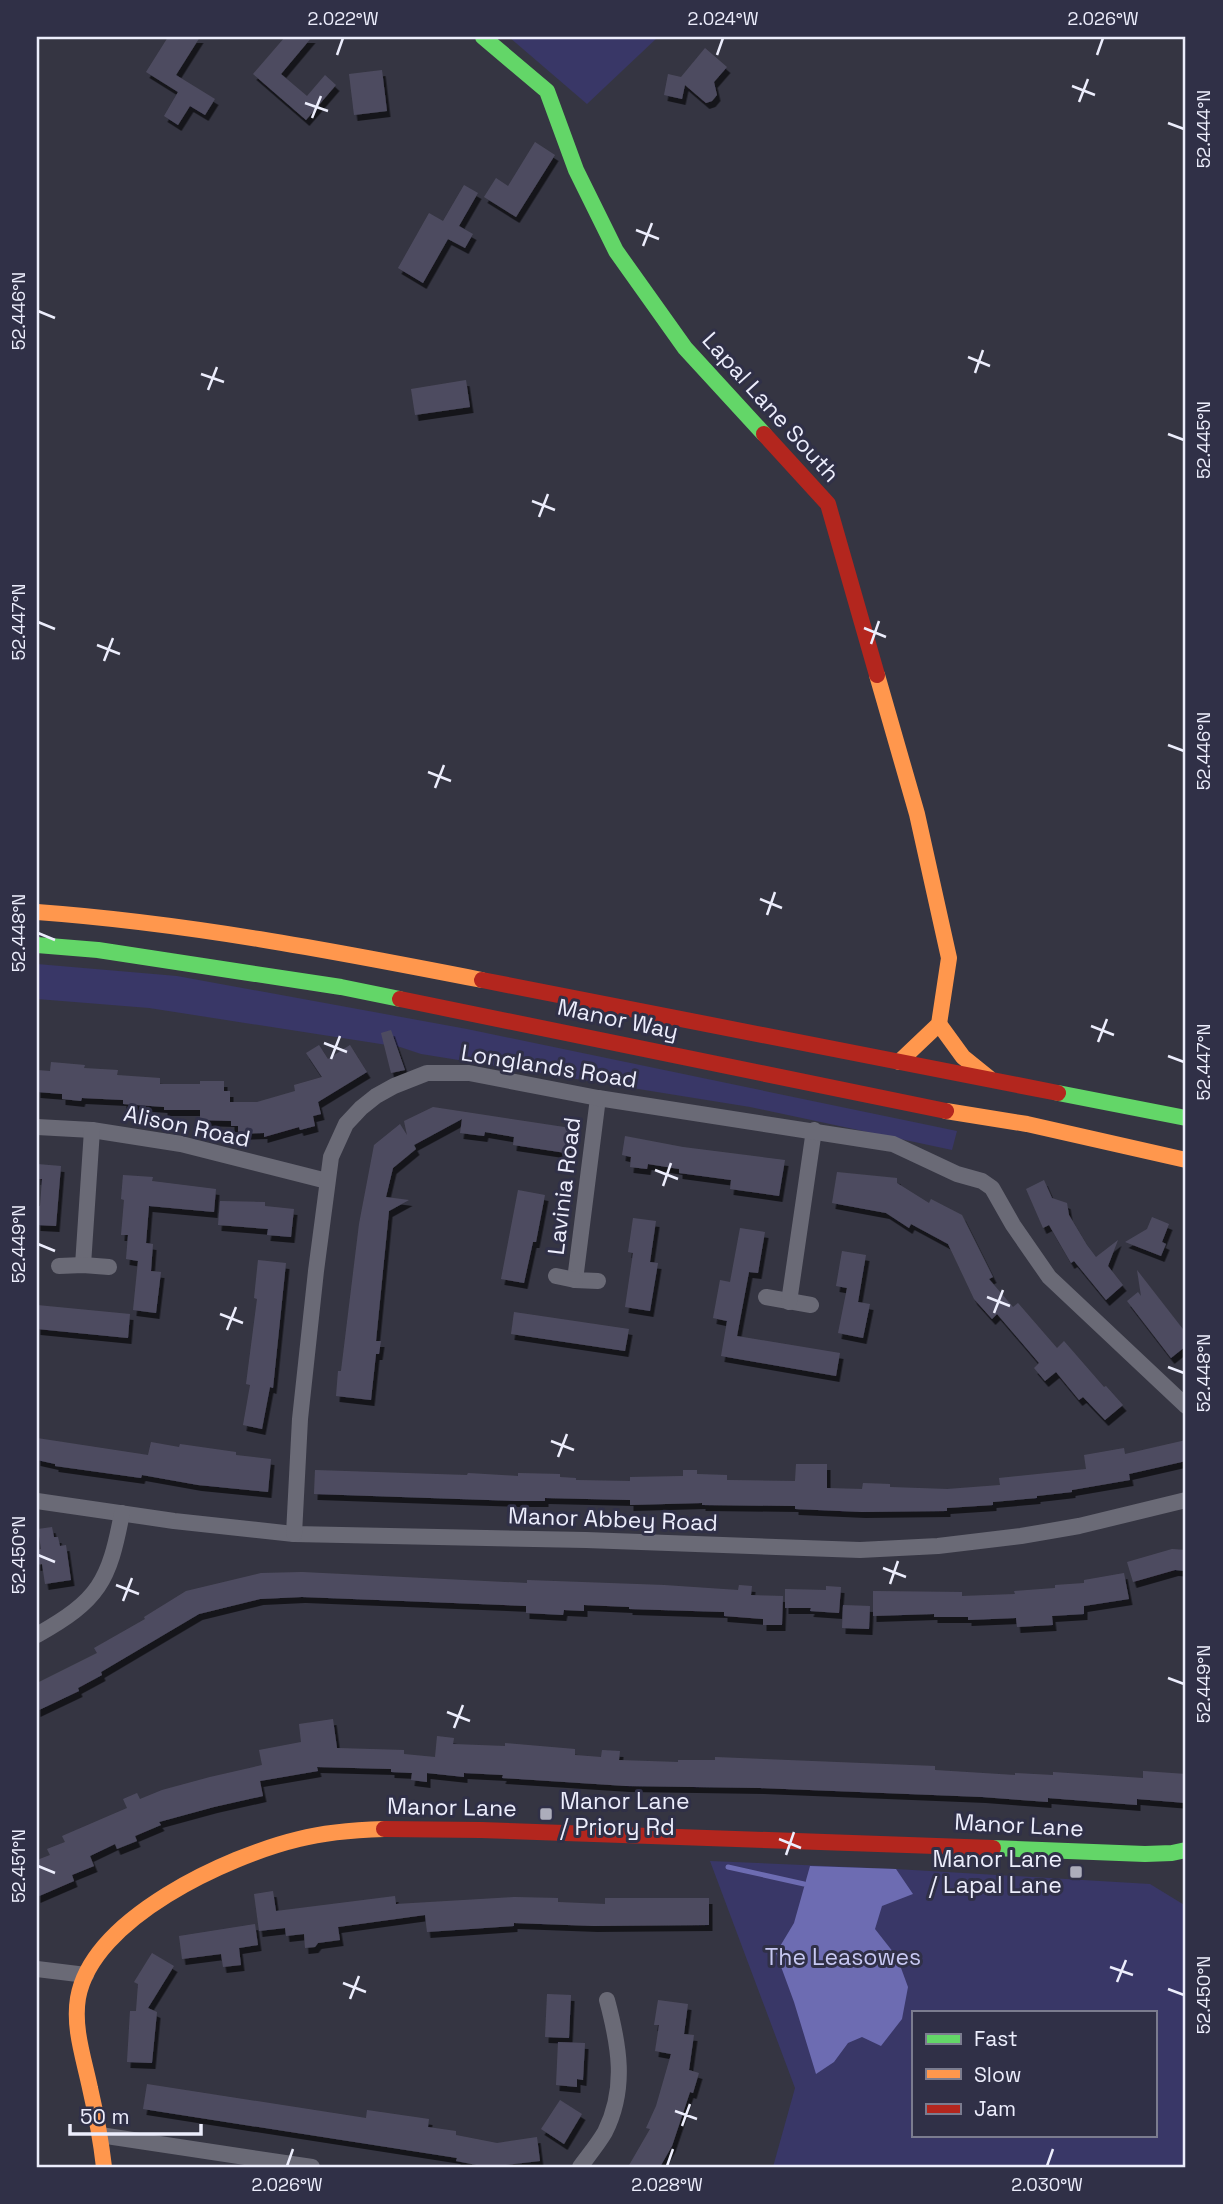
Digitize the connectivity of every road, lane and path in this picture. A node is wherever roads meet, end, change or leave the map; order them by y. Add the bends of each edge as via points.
1 (483, 37) edge
2 (37, 912) edge
3 (37, 945) edge
4 (939, 1024) junction
5 (899, 1062) junction
6 (990, 1080) junction
7 (598, 1098) junction
8 (1186, 1118) edge
9 (37, 1127) edge
10 (92, 1130) junction
11 (814, 1130) junction
12 (1186, 1160) edge
13 (327, 1181) junction
14 (83, 1265) junction
15 (59, 1266) dead end
16 (108, 1267) dead end
17 (556, 1276) dead end
18 (575, 1280) junction
19 (598, 1281) dead end
20 (766, 1297) dead end
21 (789, 1302) junction
22 (811, 1305) dead end
23 (1186, 1406) edge
24 (1186, 1500) edge
25 (37, 1501) edge
26 (122, 1513) junction
27 (294, 1534) junction
28 (37, 1635) edge
29 (1186, 1850) edge
30 (37, 1969) edge
31 (86, 1975) junction
32 (607, 2000) dead end
33 (100, 2135) junction
34 (104, 2167) edge
35 (312, 2167) edge
36 (580, 2167) edge

1 - 4 main road, Lapal Lane South via 547,91 576,170 616,251 685,348 828,504 917,814 949,958
2 - 5 main road, Manor Way via 117,917 333,951
3 - 12 main road, Manor Way via 341,987
4 - 5 main road
4 - 6 main road via 963,1057
5 - 6 main road, Manor Way
6 - 8 main road, Manor Way
7 - 11 street, Longlands Road
7 - 13 street, Longlands Road via 469,1073 426,1073 376,1096 353,1116 337,1141
7 - 18 street, Lavinia Road
9 - 10 street, Alison Road
10 - 13 street, Alison Road via 181,1144
10 - 14 street
11 - 21 street
11 - 23 street, Longlands Road via 893,1144 992,1188 1049,1277
13 - 27 street, Longlands Road via 300,1419
14 - 15 street
14 - 16 street
17 - 18 street, Lavinia Road
18 - 19 street, Lavinia Road
20 - 21 street
21 - 22 street
24 - 27 street, Manor Abbey Road via 1021,1536 860,1550
25 - 26 street, Manor Abbey Road
26 - 27 street, Manor Abbey Road
26 - 28 street via 114,1553 101,1585 89,1599
29 - 31 main road, Manor Lane via 1144,1854 477,1829 334,1833 272,1845 175,1891 120,1930
30 - 31 street
31 - 33 main road, Manor Lane via 78,2000 79,2038
32 - 36 street via 621,2073 605,2132
33 - 34 main road, Manor Lane
33 - 35 street

